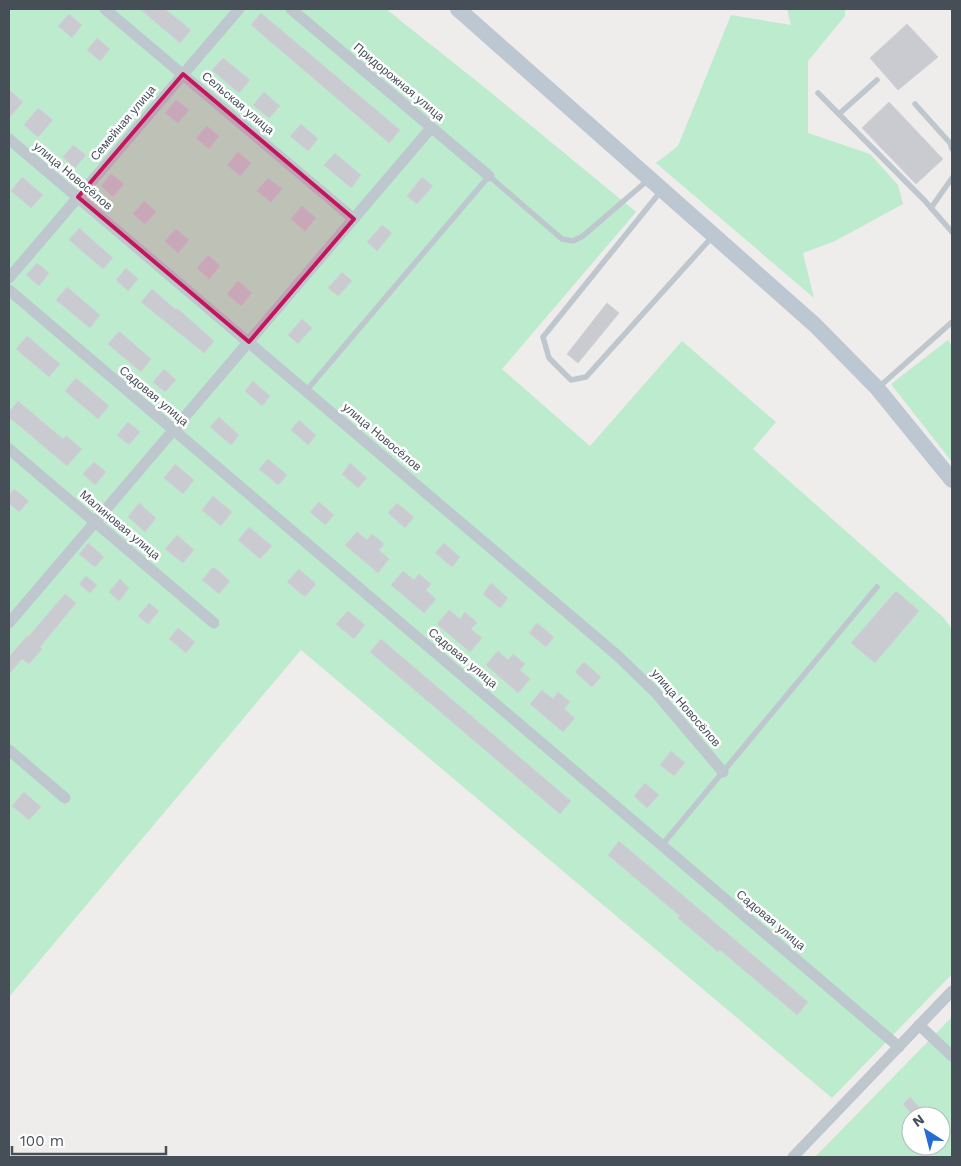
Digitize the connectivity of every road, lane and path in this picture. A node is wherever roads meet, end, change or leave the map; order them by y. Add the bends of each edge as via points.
1 (105, 9) edge
2 (238, 9) edge
3 (291, 9) edge
4 (458, 9) edge
5 (183, 74) junction
6 (877, 80) dead end
7 (818, 93) dead end
8 (915, 104) dead end
9 (839, 114) junction
10 (431, 128) junction
11 (9, 139) edge
12 (952, 149) edge
13 (489, 176) junction
14 (650, 178) junction
15 (952, 178) edge
16 (662, 190) junction
17 (78, 197) junction
18 (931, 208) junction
19 (354, 219) junction
20 (952, 232) edge
21 (714, 235) junction
22 (9, 278) edge
23 (9, 290) edge
24 (952, 322) edge
25 (248, 342) junction
26 (877, 388) junction
27 (306, 391) junction
28 (173, 430) junction
29 (9, 448) edge
30 (952, 480) edge
31 (95, 522) junction
32 (877, 587) dead end
33 (9, 623) edge
34 (214, 623) dead end
35 (9, 750) edge
36 (723, 772) junction
37 (65, 798) dead end
38 (662, 845) junction
39 (952, 991) edge
40 (919, 1025) junction
41 (899, 1047) junction
42 (952, 1056) edge
43 (792, 1157) edge

1 - 5 street, Сельская улица
2 - 5 street, Семейная улица
3 - 10 street, Придорожная улица
4 - 14 main road
5 - 17 street, Семейная улица
5 - 19 street, Сельская улица
6 - 9 lane
7 - 9 lane
8 - 12 lane
9 - 18 lane
10 - 13 street, Придорожная улица
10 - 19 street
11 - 17 street, улица Новосёлов
13 - 14 lane via 562,238 573,241
13 - 27 lane
14 - 16 main road
15 - 18 lane
16 - 21 main road
16 - 21 lane via 543,337 549,358 571,380 586,376
17 - 22 street, Семейная улица
17 - 25 street, улица Новосёлов
18 - 20 lane
19 - 25 street
21 - 26 main road via 815,325
23 - 28 street, Садовая улица
24 - 26 lane
25 - 27 street, улица Новосёлов
25 - 28 street
26 - 30 main road
27 - 36 street, улица Новосёлов via 618,656 656,693
28 - 31 street
28 - 38 street, Садовая улица
29 - 31 street, Малиновая улица
31 - 33 street
31 - 34 street, Малиновая улица
32 - 36 lane
35 - 37 street
36 - 38 lane
38 - 41 street, Садовая улица
39 - 40 street
40 - 41 street
40 - 42 street
41 - 43 street

